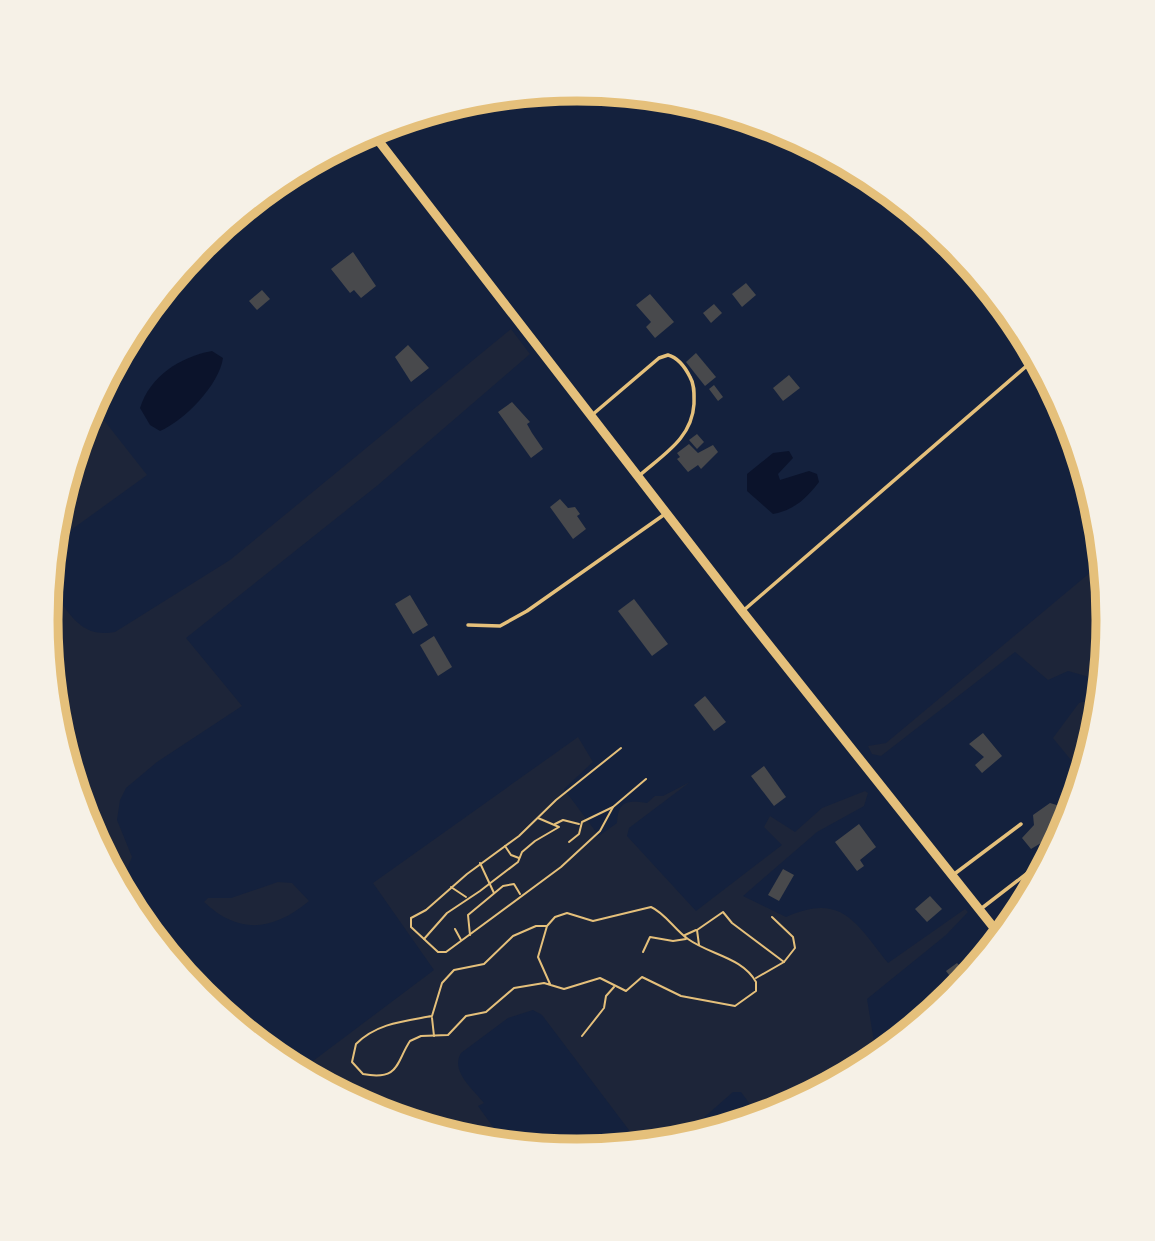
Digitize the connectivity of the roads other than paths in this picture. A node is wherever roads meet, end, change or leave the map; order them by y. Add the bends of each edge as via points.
1 (378, 140) edge
2 (1029, 364) edge
3 (591, 415) junction
4 (638, 476) junction
5 (667, 512) junction
6 (742, 611) junction
7 (468, 625) dead end
8 (1021, 824) dead end
9 (1035, 867) edge
10 (953, 875) junction
11 (980, 909) junction
12 (995, 929) edge

1 - 3 street
2 - 6 lane
3 - 4 street
3 - 4 lane via 659,358 668,355 682,365 694,393 689,429
4 - 5 street
5 - 6 street
5 - 7 lane via 527,611 500,626
6 - 10 street
8 - 10 lane
9 - 11 lane
10 - 11 street
11 - 12 street

